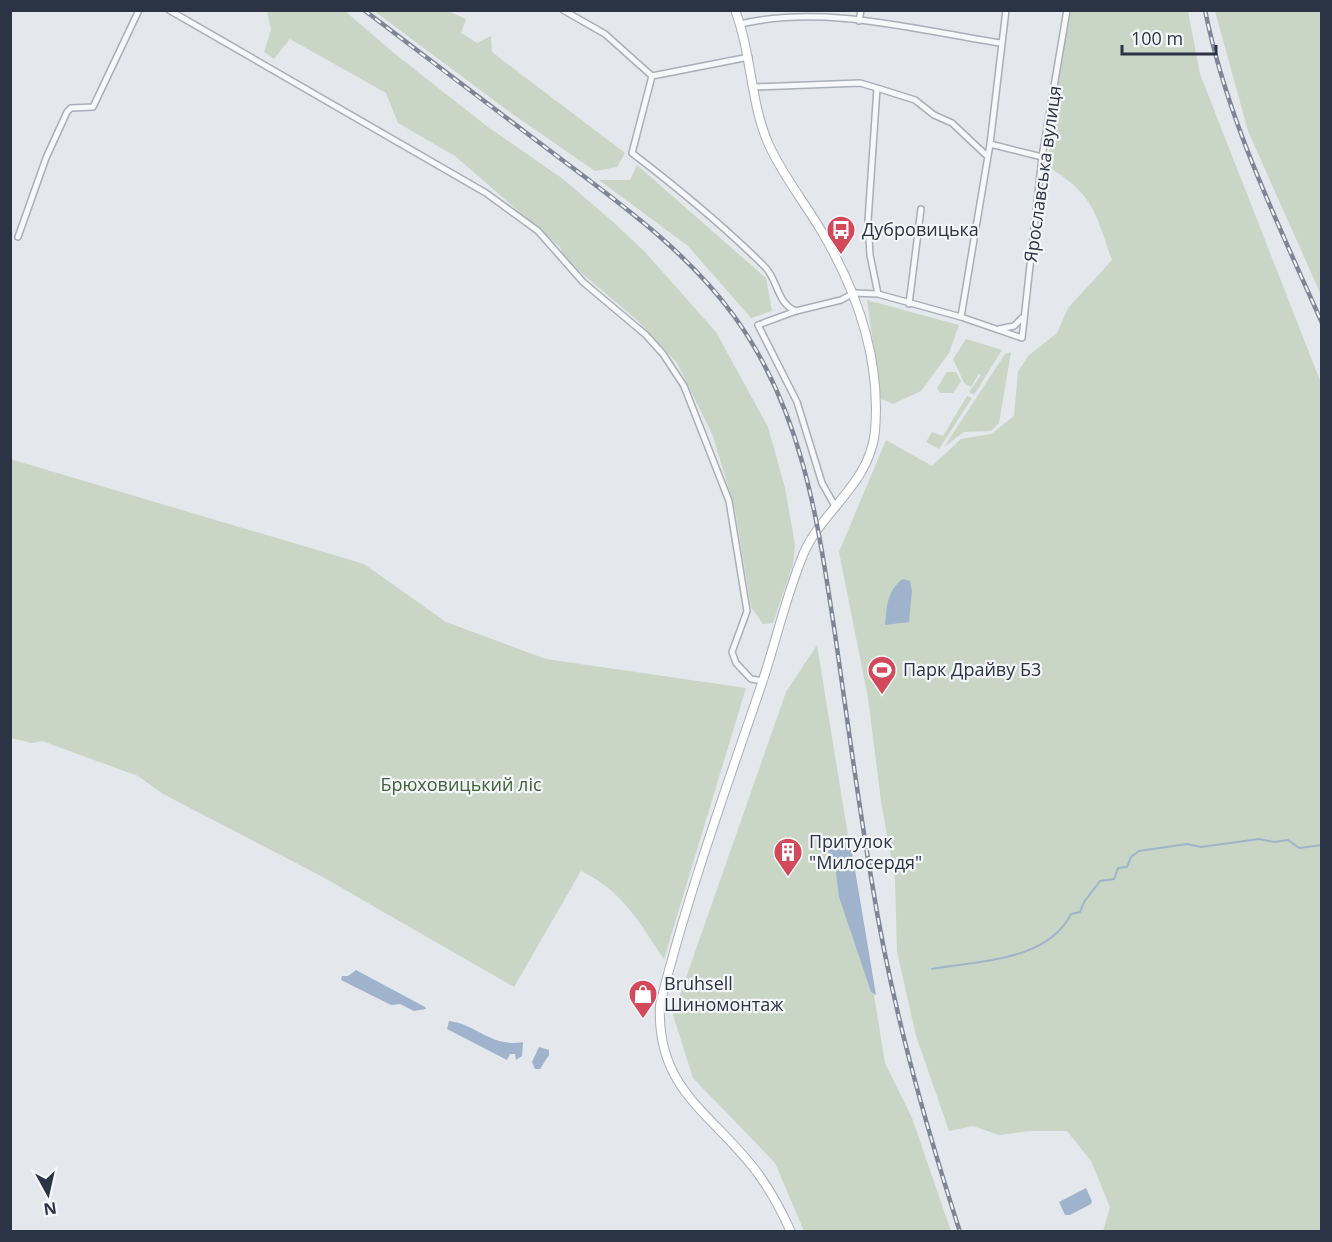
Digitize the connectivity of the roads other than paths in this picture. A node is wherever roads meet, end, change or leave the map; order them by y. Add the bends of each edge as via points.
1 (139, 10) edge
2 (169, 10) edge
3 (563, 10) edge
4 (735, 10) edge
5 (861, 10) edge
6 (1006, 10) edge
7 (1067, 10) edge
8 (859, 21) junction
9 (740, 24) junction
10 (1000, 43) junction
11 (749, 57) junction
12 (652, 76) junction
13 (754, 87) junction
14 (877, 88) junction
15 (990, 144) junction
16 (986, 155) junction
17 (1042, 157) junction
18 (921, 209) dead end
19 (18, 237) dead end
20 (854, 292) junction
21 (878, 294) junction
22 (909, 304) junction
23 (796, 311) junction
24 (1024, 314) junction
25 (960, 317) junction
26 (996, 329) junction
27 (836, 508) junction
28 (763, 681) junction
29 (790, 1232) edge

1 - 19 street via 93,108 71,108 67,112
2 - 28 street via 509,209 538,231 583,282 663,354 684,386 729,501 747,611 732,652 736,663 751,679
3 - 12 street via 605,34
4 - 9 main road
5 - 8 street
6 - 10 street
7 - 17 street, Ярославська вулиця
8 - 9 street via 814,15 771,17
8 - 10 street
9 - 11 main road
10 - 15 street
11 - 12 street
11 - 13 main road
12 - 23 street via 632,153 726,227 771,273 782,300
13 - 14 street via 860,83
13 - 20 main road via 768,144
14 - 16 street via 915,100 952,123
14 - 21 street via 868,221
15 - 16 street
15 - 17 street
16 - 25 street
17 - 24 street, Ярославська вулиця
18 - 22 street
20 - 21 street
20 - 23 street via 841,300
20 - 27 main road via 870,348 875,431 864,469
21 - 22 street
22 - 25 street
23 - 27 street via 758,328 782,367 822,483
24 - 26 street via 1014,326
24 - 26 street, Ярославська вулиця via 1022,338
25 - 26 street
27 - 28 main road via 804,553
28 - 29 main road via 668,973 659,1024 664,1051 676,1080 758,1174

